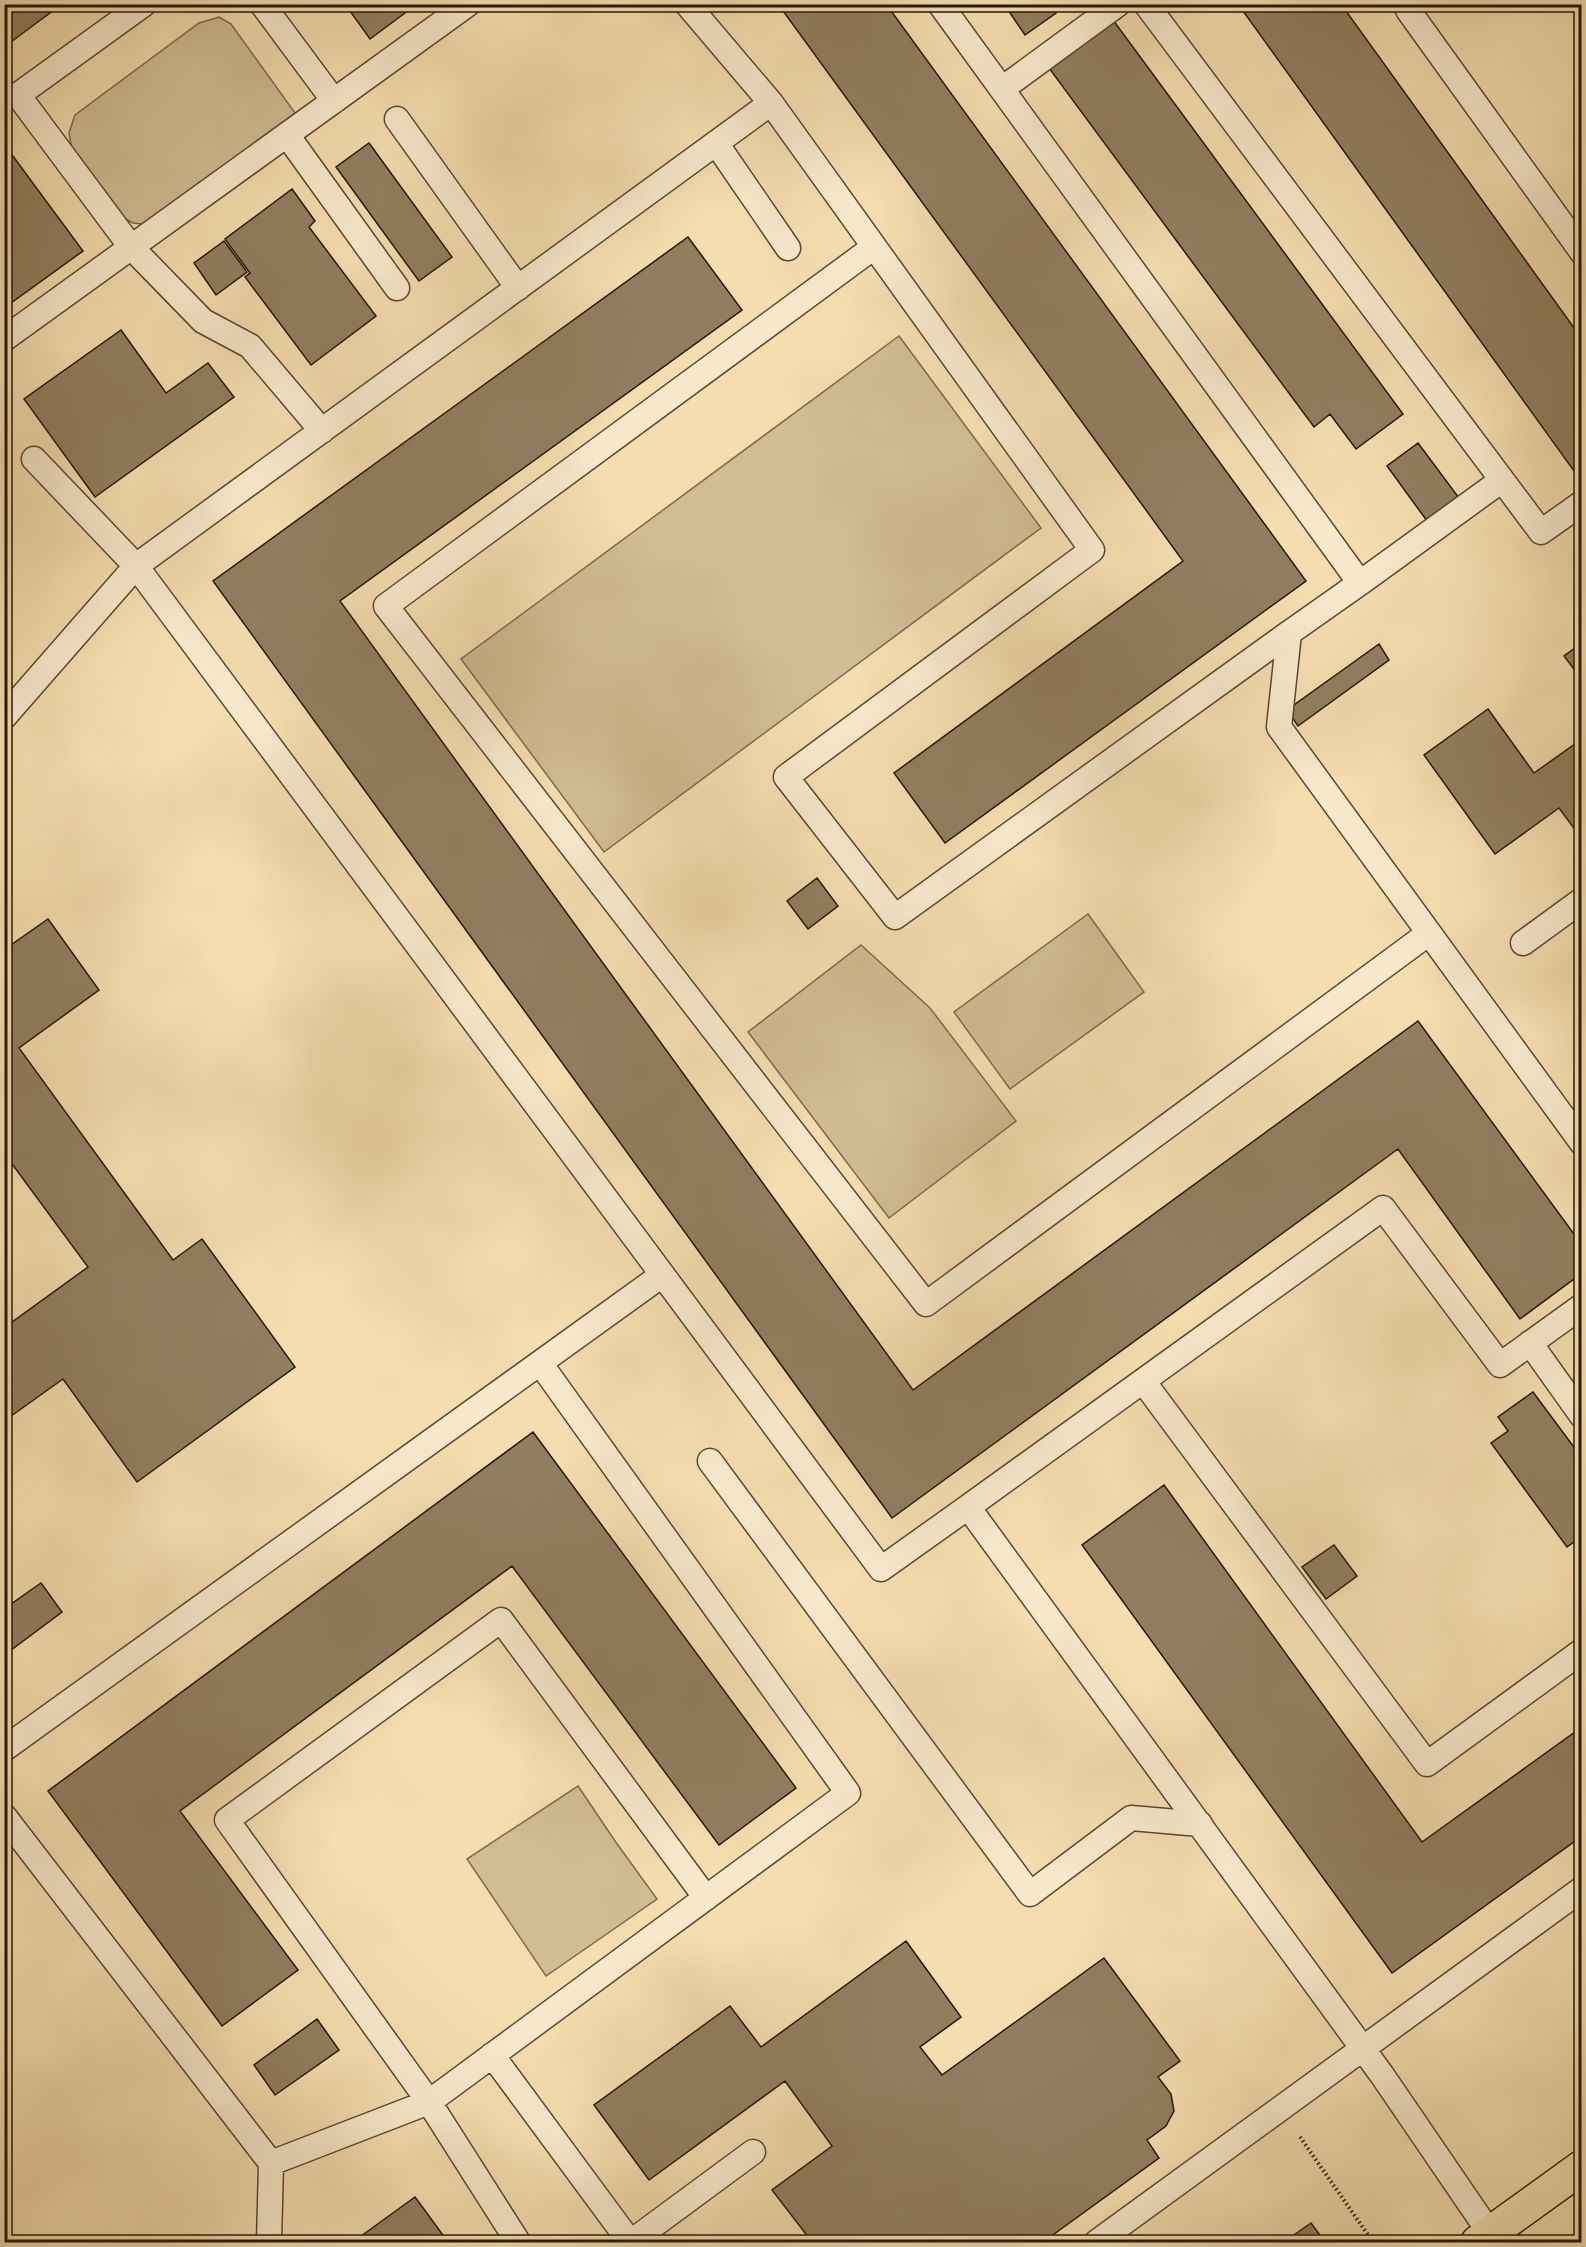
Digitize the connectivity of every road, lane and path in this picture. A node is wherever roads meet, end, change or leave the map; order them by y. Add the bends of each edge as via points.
1 (144, 4) edge
2 (262, 4) edge
3 (468, 4) edge
4 (687, 4) edge
5 (940, 4) edge
6 (1119, 4) edge
7 (1146, 4) edge
8 (1416, 4) edge
9 (1002, 89) junction
10 (334, 101) junction
11 (771, 103) junction
12 (398, 119) dead end
13 (287, 135) junction
14 (716, 143) junction
15 (874, 247) junction
16 (131, 248) junction
17 (788, 248) dead end
18 (1581, 252) edge
19 (397, 288) dead end
20 (518, 288) junction
21 (4, 339) edge
22 (322, 431) junction
23 (34, 459) dead end
24 (1502, 480) junction
25 (1581, 503) edge
26 (135, 566) junction
27 (1360, 583) junction
28 (1289, 633) junction
29 (4, 717) edge
30 (1581, 900) edge
31 (1429, 933) junction
32 (1523, 943) dead end
33 (1581, 1143) edge
34 (663, 1275) junction
35 (1581, 1306) edge
36 (1530, 1343) junction
37 (540, 1363) junction
38 (1143, 1381) junction
39 (1581, 1416) edge
40 (710, 1461) dead end
41 (968, 1507) junction
42 (1581, 1651) edge
43 (4, 1749) edge
44 (4, 1816) edge
45 (1200, 1824) junction
46 (1581, 1889) edge
47 (706, 1898) junction
48 (1364, 2050) junction
49 (492, 2055) junction
50 (429, 2102) junction
51 (1281, 2110) junction
52 (753, 2152) dead end
53 (272, 2163) junction
54 (1581, 2167) edge
55 (1488, 2240) edge
56 (269, 2242) edge
57 (518, 2242) edge
58 (631, 2242) edge
59 (1098, 2242) edge
60 (1373, 2242) edge

1 - 16 lane via 18,95
2 - 10 lane
3 - 10 lane
4 - 11 lane
5 - 9 lane
6 - 9 lane
7 - 24 lane
8 - 18 lane via 1408,10
9 - 27 lane
10 - 13 lane
11 - 14 lane
11 - 15 lane
12 - 20 lane
13 - 16 lane
13 - 19 lane
14 - 17 lane
14 - 20 lane
15 - 28 lane via 1092,550 786,777 895,917
15 - 31 lane via 386,606 926,1304
16 - 21 lane
16 - 22 lane via 203,321 249,346
20 - 22 lane
22 - 26 lane
23 - 26 lane
24 - 25 lane via 1541,532
24 - 27 lane
26 - 29 lane
26 - 34 lane
27 - 28 lane
28 - 31 lane via 1279,727
30 - 32 lane
31 - 33 lane
34 - 37 lane
34 - 41 lane via 881,1569
35 - 36 lane
36 - 38 lane via 1500,1365 1383,1208
36 - 39 lane
37 - 43 lane
37 - 47 lane via 848,1793
38 - 41 lane
38 - 42 lane via 1427,1764
40 - 45 lane via 1030,1893 1131,1818
41 - 45 lane
44 - 53 lane
45 - 48 lane
46 - 48 lane
47 - 49 lane
47 - 50 lane via 501,1620 227,1820
48 - 51 lane
48 - 55 lane
49 - 50 lane
49 - 58 lane
50 - 53 lane
50 - 57 lane
51 - 59 lane
51 - 60 path
52 - 58 lane
53 - 56 lane
54 - 55 main road

